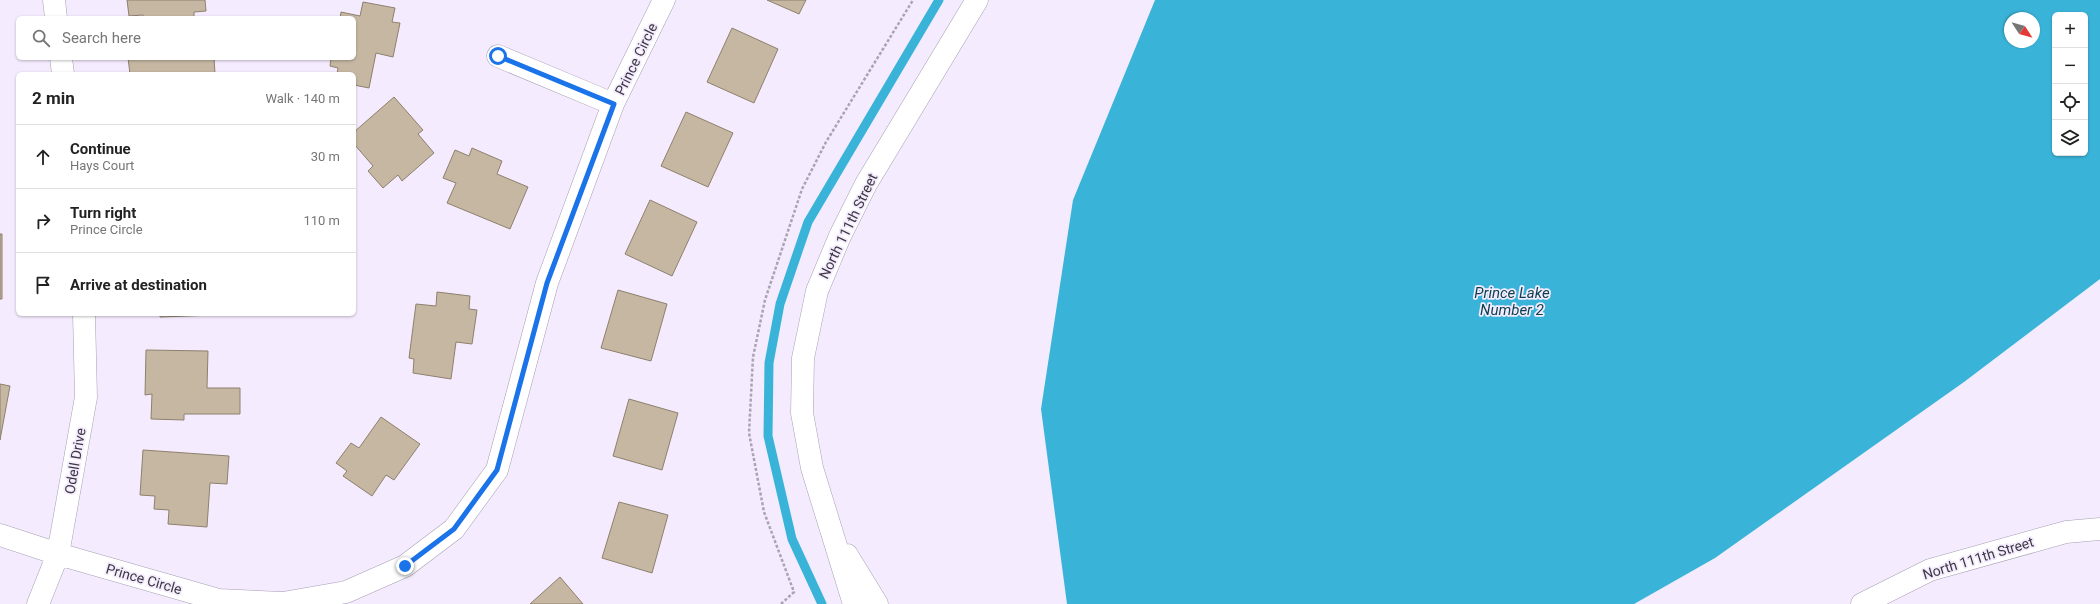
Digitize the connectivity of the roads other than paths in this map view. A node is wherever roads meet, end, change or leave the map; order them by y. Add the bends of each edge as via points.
1 (54, 0) edge
2 (664, 0) edge
3 (977, 0) edge
4 (56, 16) edge
5 (498, 56) dead end
6 (61, 60) edge
7 (63, 72) edge
8 (614, 104) junction
9 (84, 316) edge
10 (828, 523) junction
11 (2100, 529) edge
12 (0, 535) edge
13 (58, 554) junction
14 (38, 604) edge
15 (854, 604) edge
16 (877, 604) edge
17 (1862, 604) edge

1 - 4 street
2 - 8 street, Prince Circle
3 - 10 street, North 111th Street via 866,184 817,291 803,358 802,413 812,468
5 - 8 street
6 - 7 street
8 - 13 street, Prince Circle via 547,283 497,470 454,529 405,566 346,592 282,603 218,600
9 - 13 street, Odell Drive via 86,397
10 - 15 street, North 111th Street
10 - 16 street, North 111th Street
11 - 17 street, North 111th Street via 2066,532 1930,570
12 - 13 street, Prince Circle
13 - 14 street, Odell Drive

